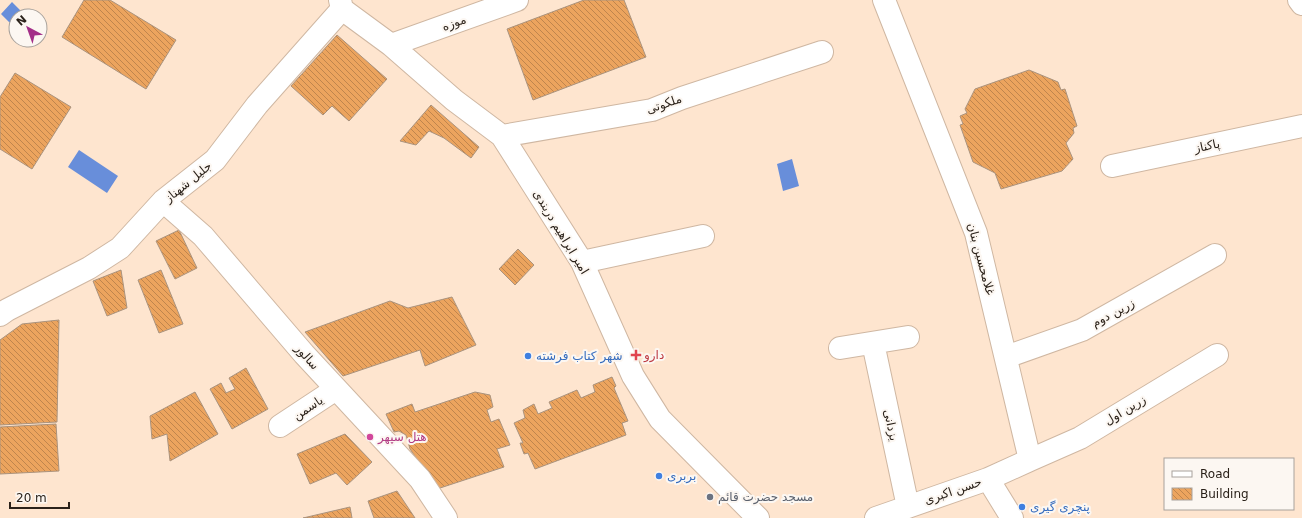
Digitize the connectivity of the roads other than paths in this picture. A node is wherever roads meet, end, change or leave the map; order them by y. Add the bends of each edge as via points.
1 (517, 0) edge
2 (884, 0) edge
3 (1299, 0) edge
4 (341, 4) edge
5 (1302, 4) edge
6 (391, 45) junction
7 (822, 52) dead end
8 (1302, 126) edge
9 (502, 136) junction
10 (1112, 166) dead end
11 (164, 201) junction
12 (703, 236) dead end
13 (1215, 255) dead end
14 (582, 262) junction
15 (0, 315) edge
16 (908, 337) dead end
17 (873, 343) junction
18 (840, 348) dead end
19 (1217, 355) dead end
20 (1006, 357) junction
21 (336, 389) junction
22 (280, 426) dead end
23 (1030, 460) junction
24 (988, 479) junction
25 (908, 507) junction
26 (446, 518) edge
27 (758, 518) edge
28 (876, 518) edge
29 (1012, 518) edge

1 - 6 street, موزه
2 - 20 street, غلامحسین بنان via 976,233
3 - 5 street
4 - 6 street, امیر ابراهیم دربندی
4 - 11 street, جلیل شهناز via 215,160
6 - 9 street, امیر ابراهیم دربندی via 454,100
7 - 9 street, ملکوتی via 652,110
8 - 10 street, پاکناز
9 - 14 street, امیر ابراهیم دربندی
11 - 15 street, جلیل شهناز via 120,248 89,268
11 - 21 street, سالور via 204,236
12 - 14 street
13 - 20 street, زرین دوم via 1082,330
14 - 27 street, امیر ابراهیم دربندی via 633,376 660,419
16 - 17 street
17 - 18 street
17 - 25 street, یزدانی
19 - 23 street, زرین اول via 1080,438
20 - 23 street, غلامحسین بنان
21 - 22 street, یاسمن
21 - 26 street, سالور via 420,479
23 - 24 street
24 - 25 street, حسن اکبری
24 - 29 street, حسن اکبری
25 - 28 street, حسن اکبری

